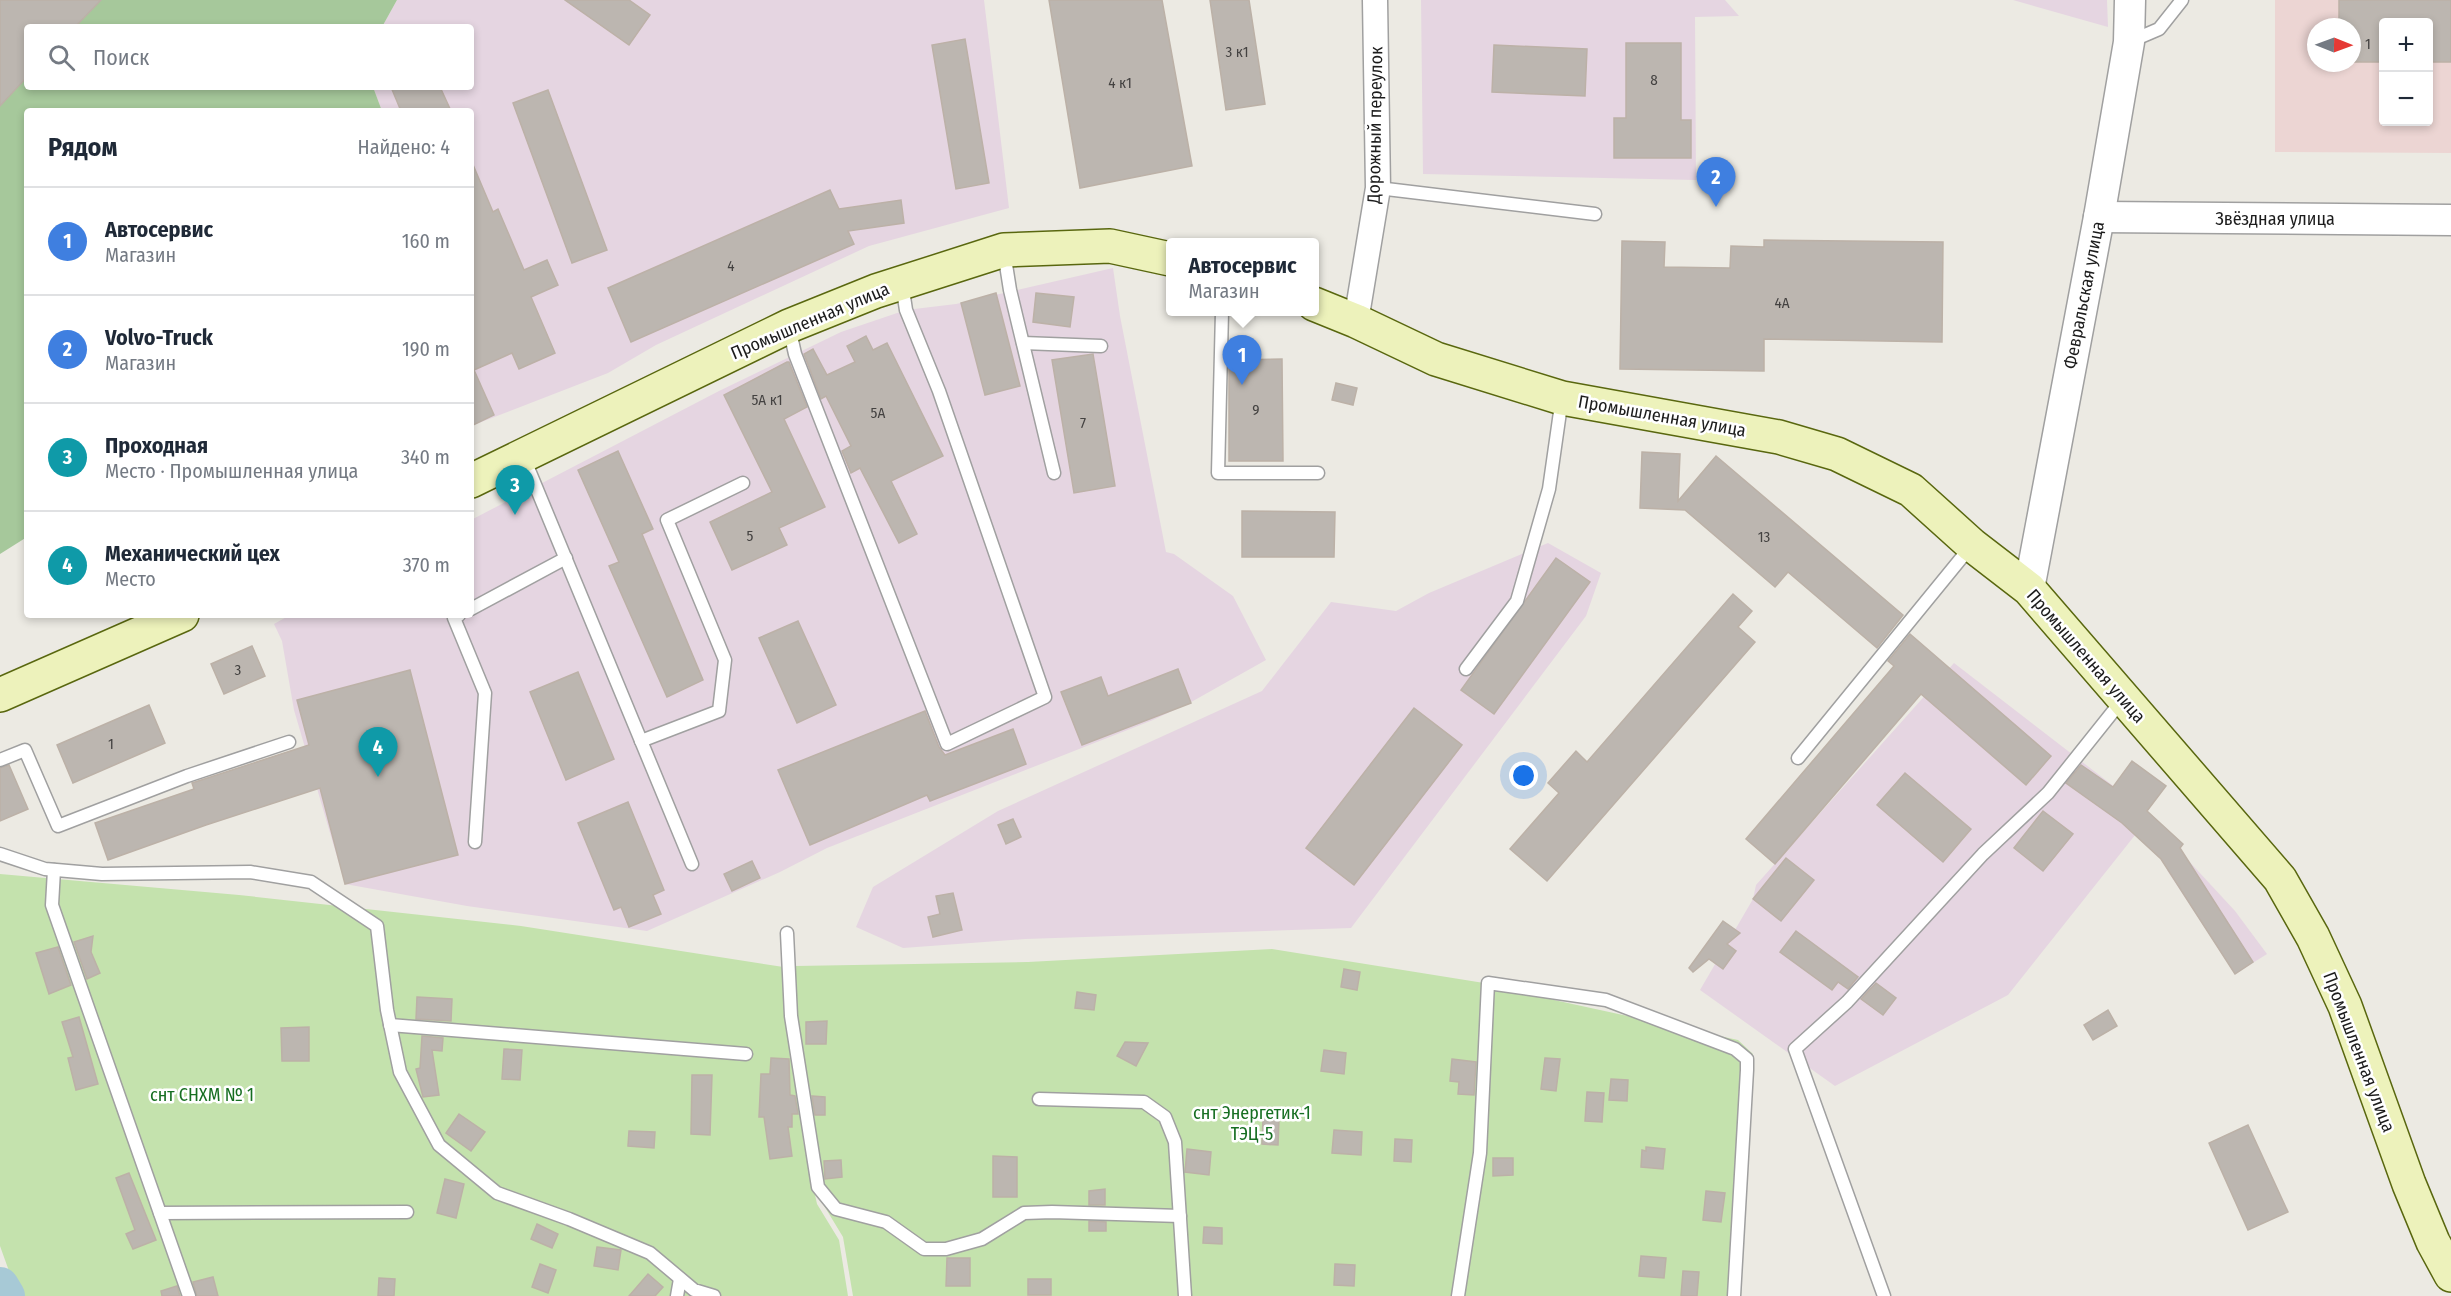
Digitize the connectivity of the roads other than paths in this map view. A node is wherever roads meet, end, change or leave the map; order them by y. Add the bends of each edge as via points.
1 (1376, 0) edge
2 (2130, 0) edge
3 (2182, 0) edge
4 (2130, 42) junction
5 (1378, 188) junction
6 (1594, 214) dead end
7 (2099, 217) junction
8 (2451, 220) edge
9 (1004, 250) junction
10 (1166, 258) edge
11 (902, 282) junction
12 (1319, 306) edge
13 (1222, 316) edge
14 (1356, 321) junction
15 (789, 326) junction
16 (1023, 343) junction
17 (1101, 346) dead end
18 (1562, 398) junction
19 (523, 456) junction
20 (1054, 473) dead end
21 (1318, 473) dead end
22 (474, 480) edge
23 (743, 483) dead end
24 (1972, 545) junction
25 (566, 558) junction
26 (2029, 589) junction
27 (474, 607) edge
28 (175, 618) edge
29 (454, 618) edge
30 (1466, 669) dead end
31 (0, 695) edge
32 (2123, 699) junction
33 (641, 741) junction
34 (288, 742) dead end
35 (1798, 758) dead end
36 (0, 760) edge
37 (475, 842) dead end
38 (0, 854) edge
39 (692, 864) dead end
40 (54, 870) junction
41 (787, 933) dead end
42 (390, 1025) junction
43 (746, 1054) dead end
44 (1038, 1099) dead end
45 (407, 1212) dead end
46 (160, 1213) junction
47 (1180, 1216) junction
48 (2451, 1275) edge
49 (680, 1279) junction
50 (189, 1296) edge
51 (677, 1296) edge
52 (714, 1296) edge
53 (1185, 1296) edge
54 (1458, 1296) edge
55 (1734, 1296) edge
56 (1884, 1296) edge

1 - 5 street, Дорожный переулок
2 - 4 street, Февральская улица
3 - 4 lane via 2159,29
4 - 7 street, Февральская улица
5 - 6 lane
5 - 14 street, Дорожный переулок
7 - 8 street, Звёздная улица
7 - 26 street, Февральская улица
9 - 10 main road, Промышленная улица via 1110,246
9 - 11 main road, Промышленная улица
9 - 16 lane
11 - 15 main road, Промышленная улица
11 - 15 lane via 906,310 939,391 1045,698 946,744 795,354
12 - 14 main road, Промышленная улица
13 - 21 lane via 1218,473
14 - 18 main road, Промышленная улица via 1436,359
15 - 19 main road, Промышленная улица
16 - 17 lane
16 - 20 lane
18 - 24 main road, Промышленная улица via 1779,437 1837,454 1911,490
18 - 30 lane via 1549,489 1517,601
19 - 22 main road, Промышленная улица
19 - 25 lane
23 - 33 lane via 667,520 725,660 719,711
24 - 26 main road, Промышленная улица
24 - 35 lane
25 - 27 lane
25 - 33 lane
26 - 32 main road, Промышленная улица
28 - 31 main road
29 - 37 lane via 485,693
32 - 48 main road, Промышленная улица via 2280,879 2344,1006 2409,1184
32 - 56 lane via 2048,793 1983,854 1847,1002 1795,1048
33 - 39 lane
34 - 36 lane via 58,825 25,750
38 - 40 lane
40 - 42 lane via 102,874 250,872 310,882 377,926
40 - 46 lane via 52,905
41 - 47 lane via 790,1016 818,1187 836,1209 886,1222 924,1249 946,1249 982,1239 1024,1213
42 - 43 lane
42 - 49 lane via 400,1072 439,1145 497,1193 650,1253
44 - 47 lane via 1144,1102 1165,1117 1175,1142
45 - 46 lane
46 - 50 lane
47 - 53 lane
49 - 51 lane
49 - 52 lane via 694,1290
54 - 55 lane via 1480,1153 1488,983 1606,1000 1743,1053 1747,1070

